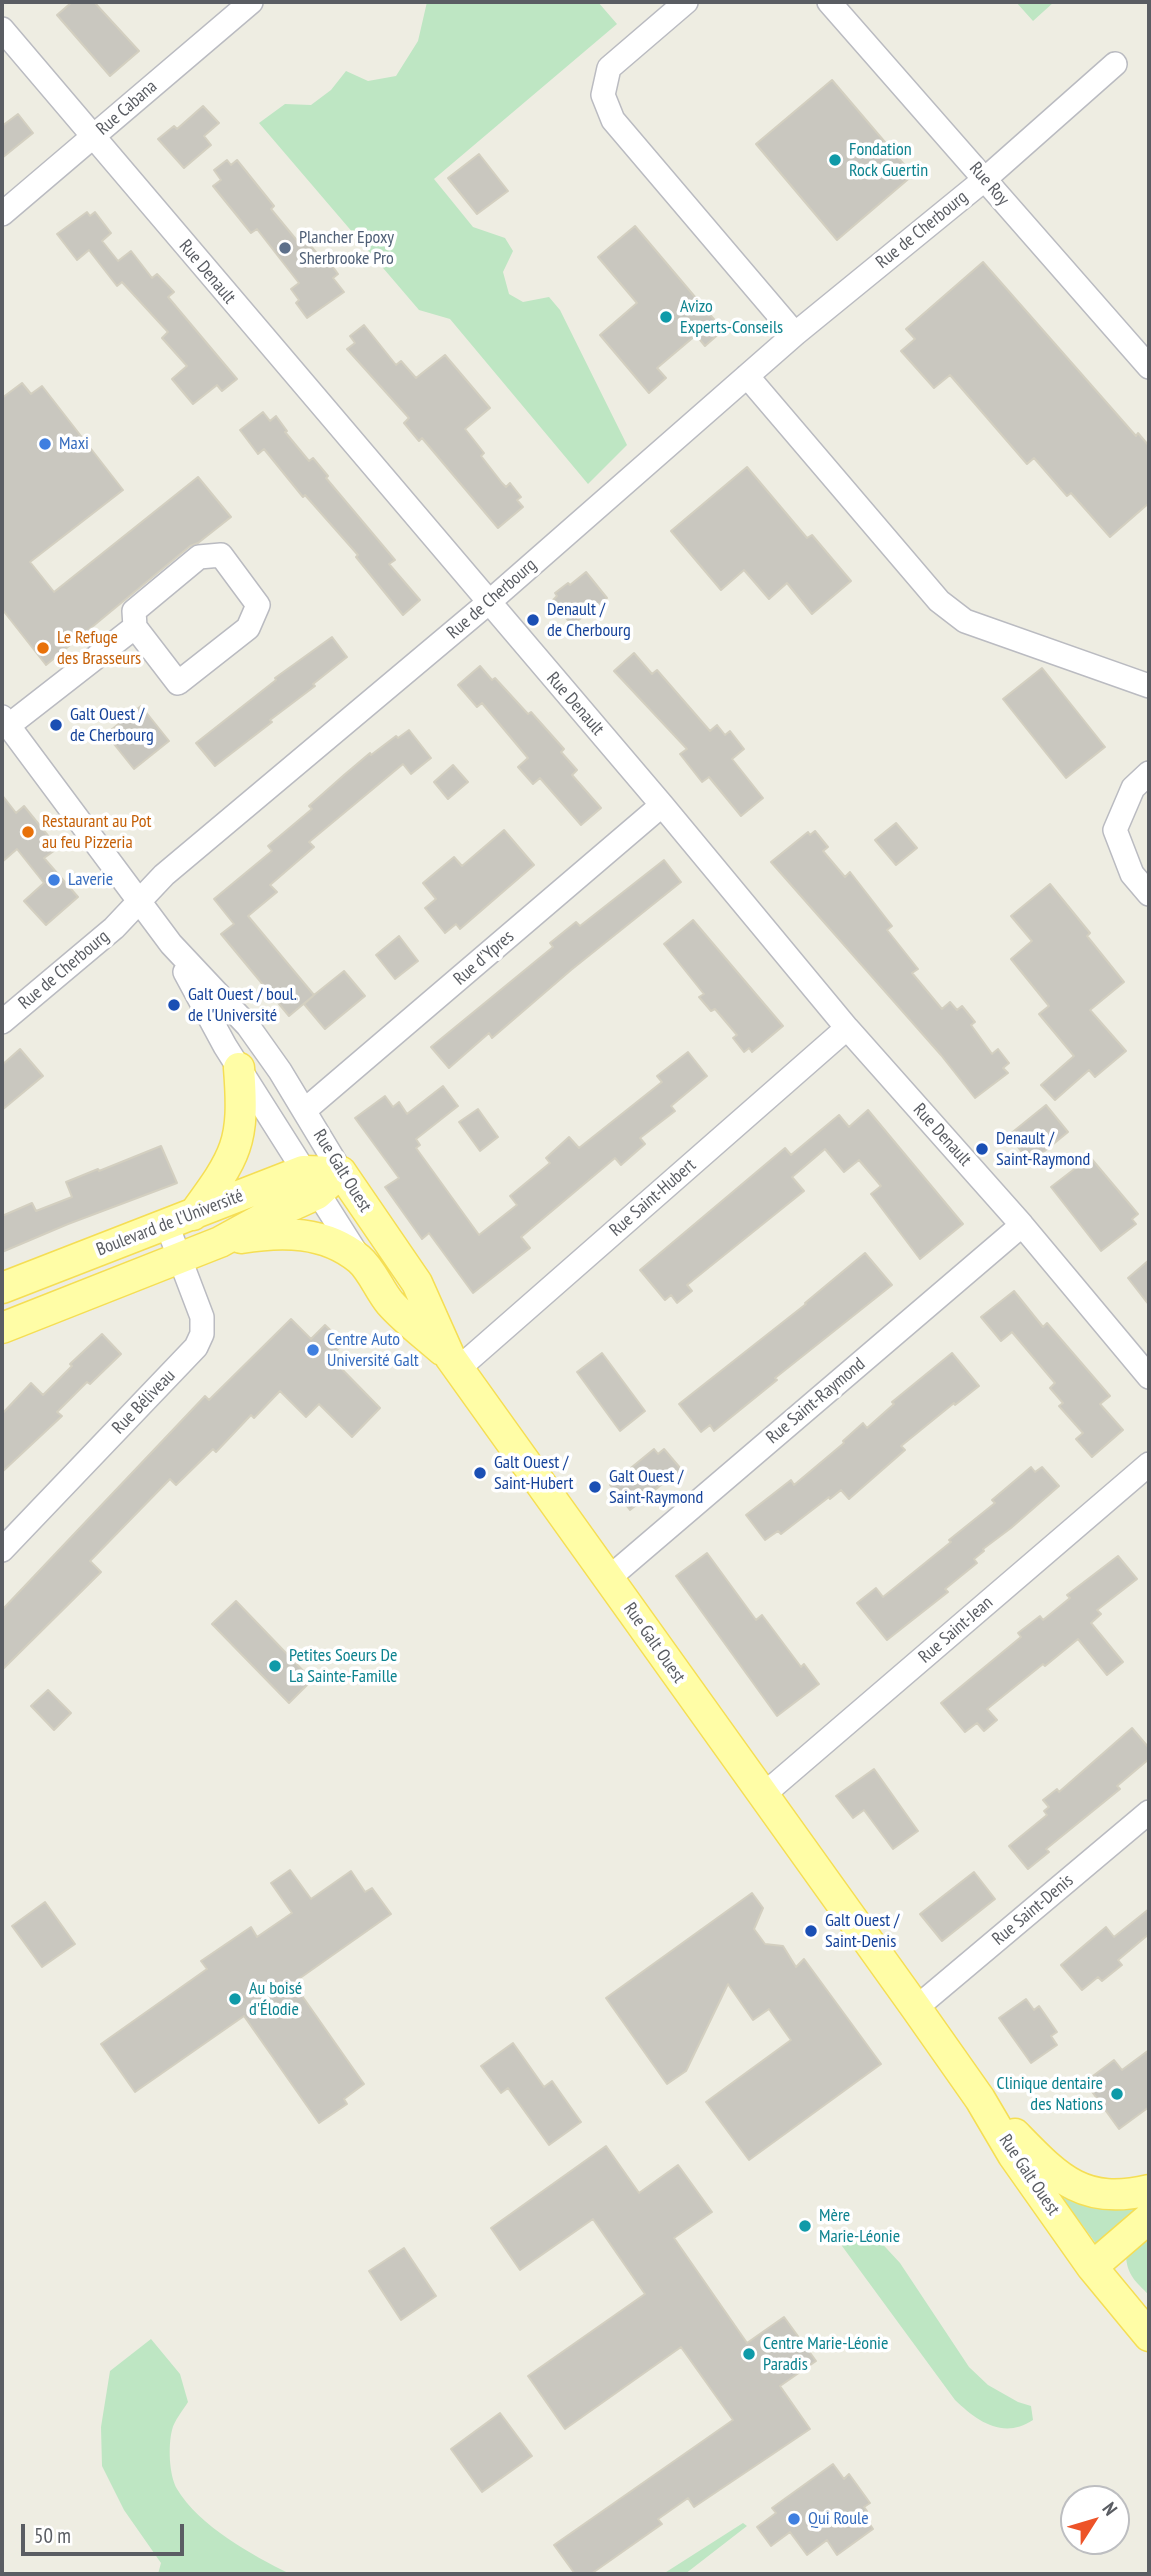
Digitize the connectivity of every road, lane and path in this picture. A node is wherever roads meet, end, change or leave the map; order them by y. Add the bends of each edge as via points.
1 (251, 2) edge
2 (686, 2) edge
3 (829, 2) edge
4 (2, 29) edge
5 (1115, 64) dead end
6 (93, 138) junction
7 (985, 179) junction
8 (2, 214) edge
9 (795, 334) junction
10 (1149, 367) edge
11 (747, 376) junction
12 (488, 603) junction
13 (135, 627) junction
14 (1149, 685) edge
15 (5, 722) edge
16 (1149, 774) edge
17 (662, 805) junction
18 (1149, 894) edge
19 (139, 902) junction
20 (171, 944) junction
21 (2, 1022) edge
22 (847, 1028) junction
23 (239, 1068) junction
24 (305, 1110) junction
25 (341, 1172) junction
26 (310, 1183) junction
27 (180, 1220) junction
28 (1023, 1225) junction
29 (220, 1242) junction
30 (181, 1258) junction
31 (361, 1260) junction
32 (2, 1287) edge
33 (2, 1328) edge
34 (454, 1363) junction
35 (1149, 1377) edge
36 (1149, 1464) edge
37 (2, 1550) edge
38 (609, 1578) junction
39 (762, 1796) junction
40 (1149, 1812) edge
41 (916, 2008) junction
42 (980, 2099) junction
43 (1149, 2190) edge
44 (1149, 2218) edge
45 (1092, 2267) junction
46 (1149, 2336) edge

1 - 6 street, Rue Cabana
2 - 9 street via 609,68 603,95 613,120
3 - 7 street, Rue Roy
4 - 6 street, Rue Denault
5 - 7 street, Rue de Cherbourg
6 - 8 street, Rue Cabana
6 - 12 street, Rue Denault
7 - 9 street, Rue de Cherbourg
7 - 10 street, Rue Roy
9 - 11 street, Rue de Cherbourg
11 - 12 street, Rue de Cherbourg
11 - 14 street via 939,601 965,621
12 - 17 street, Rue Denault
12 - 19 street, Rue de Cherbourg via 164,875
13 - 13 street via 178,683 248,628 258,605 221,555 199,557 134,611
13 - 15 street
15 - 19 street, Rue Galt Ouest
16 - 18 street via 1133,788 1115,830 1132,874
17 - 22 street, Rue Denault
17 - 24 street, Rue d'Ypres
19 - 20 street, Rue Galt Ouest
19 - 21 street, Rue de Cherbourg
20 - 23 street, Rue Galt Ouest
20 - 24 street, Rue Galt Ouest via 248,1026
22 - 28 street, Rue Denault
22 - 34 street, Rue Saint-Hubert
23 - 26 street, Rue Galt Ouest
23 - 27 main road via 241,1130 233,1155 222,1175
24 - 25 street, Rue Galt Ouest
25 - 26 main road
25 - 34 main road, Rue Galt Ouest via 417,1283
26 - 27 main road, Boulevard de l'Université
26 - 29 main road via 262,1219
26 - 31 street, Rue Galt Ouest
27 - 30 street, Rue Béliveau
27 - 32 main road, Boulevard de l'Université
28 - 35 street, Rue Denault
28 - 38 street, Rue Saint-Raymond
29 - 30 main road, Boulevard de l'Université
29 - 31 main road via 272,1233 303,1235 324,1240
30 - 33 main road, Boulevard de l'Université
30 - 37 street, Rue Béliveau via 202,1317 202,1335 196,1347
31 - 34 main road via 391,1304
34 - 38 main road, Rue Galt Ouest
36 - 39 street, Rue Saint-Jean
38 - 39 main road, Rue Galt Ouest
39 - 41 main road, Rue Galt Ouest
40 - 41 street, Rue Saint-Denis
41 - 42 main road, Rue Galt Ouest
42 - 43 main road via 1050,2168 1080,2190 1108,2195
42 - 45 main road, Rue Galt Ouest via 1013,2155
44 - 45 main road
45 - 46 main road, Rue Galt Ouest

